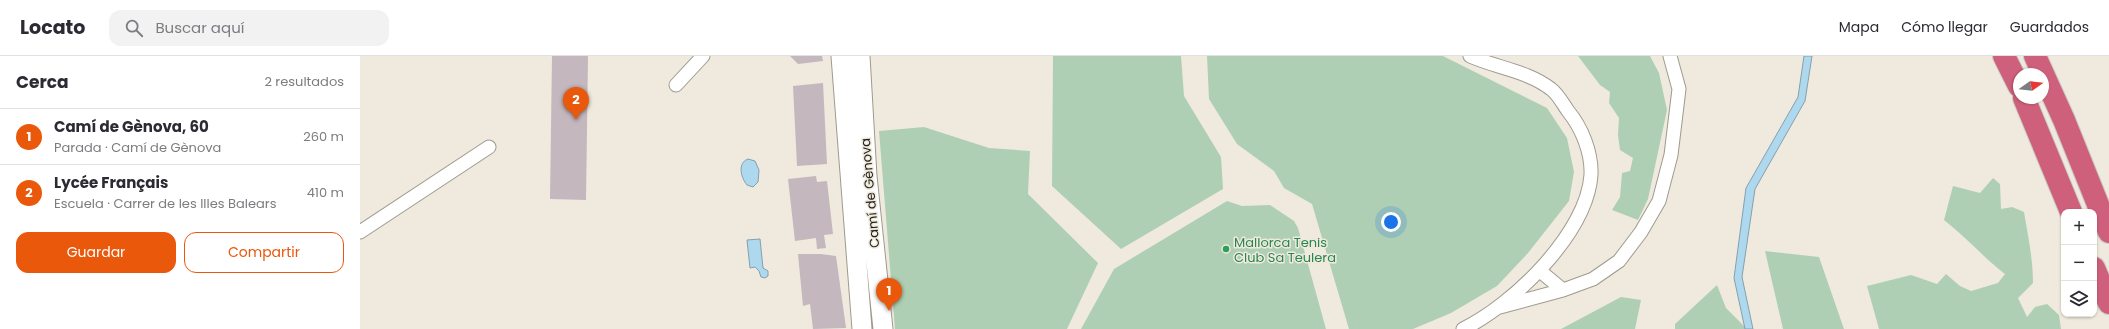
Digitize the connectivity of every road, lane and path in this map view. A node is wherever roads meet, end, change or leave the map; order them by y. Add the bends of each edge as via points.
1 (703, 56) edge
2 (841, 56) edge
3 (860, 56) edge
4 (1470, 56) edge
5 (1670, 56) edge
6 (2004, 56) edge
7 (2035, 56) edge
8 (2013, 74) edge
9 (676, 85) dead end
10 (2026, 104) edge
11 (489, 147) dead end
12 (2070, 209) edge
13 (360, 232) edge
14 (2109, 232) edge
15 (1540, 271) junction
16 (2097, 275) edge
17 (1563, 290) junction
18 (2109, 304) edge
19 (1496, 308) junction
20 (862, 329) edge
21 (883, 329) edge
22 (1463, 329) edge

1 - 9 street
2 - 20 street, Camí de Gènova
3 - 21 street, Camí de Gènova via 867,176
4 - 15 street via 1535,79 1553,90 1579,125 1591,174 1587,194 1572,228
5 - 17 street via 1679,89 1671,155 1659,201 1641,232 1619,261 1593,279
6 - 8 highway
7 - 14 highway
10 - 12 highway
11 - 13 street
15 - 17 street
15 - 19 street
16 - 18 highway
17 - 19 street
19 - 22 street

